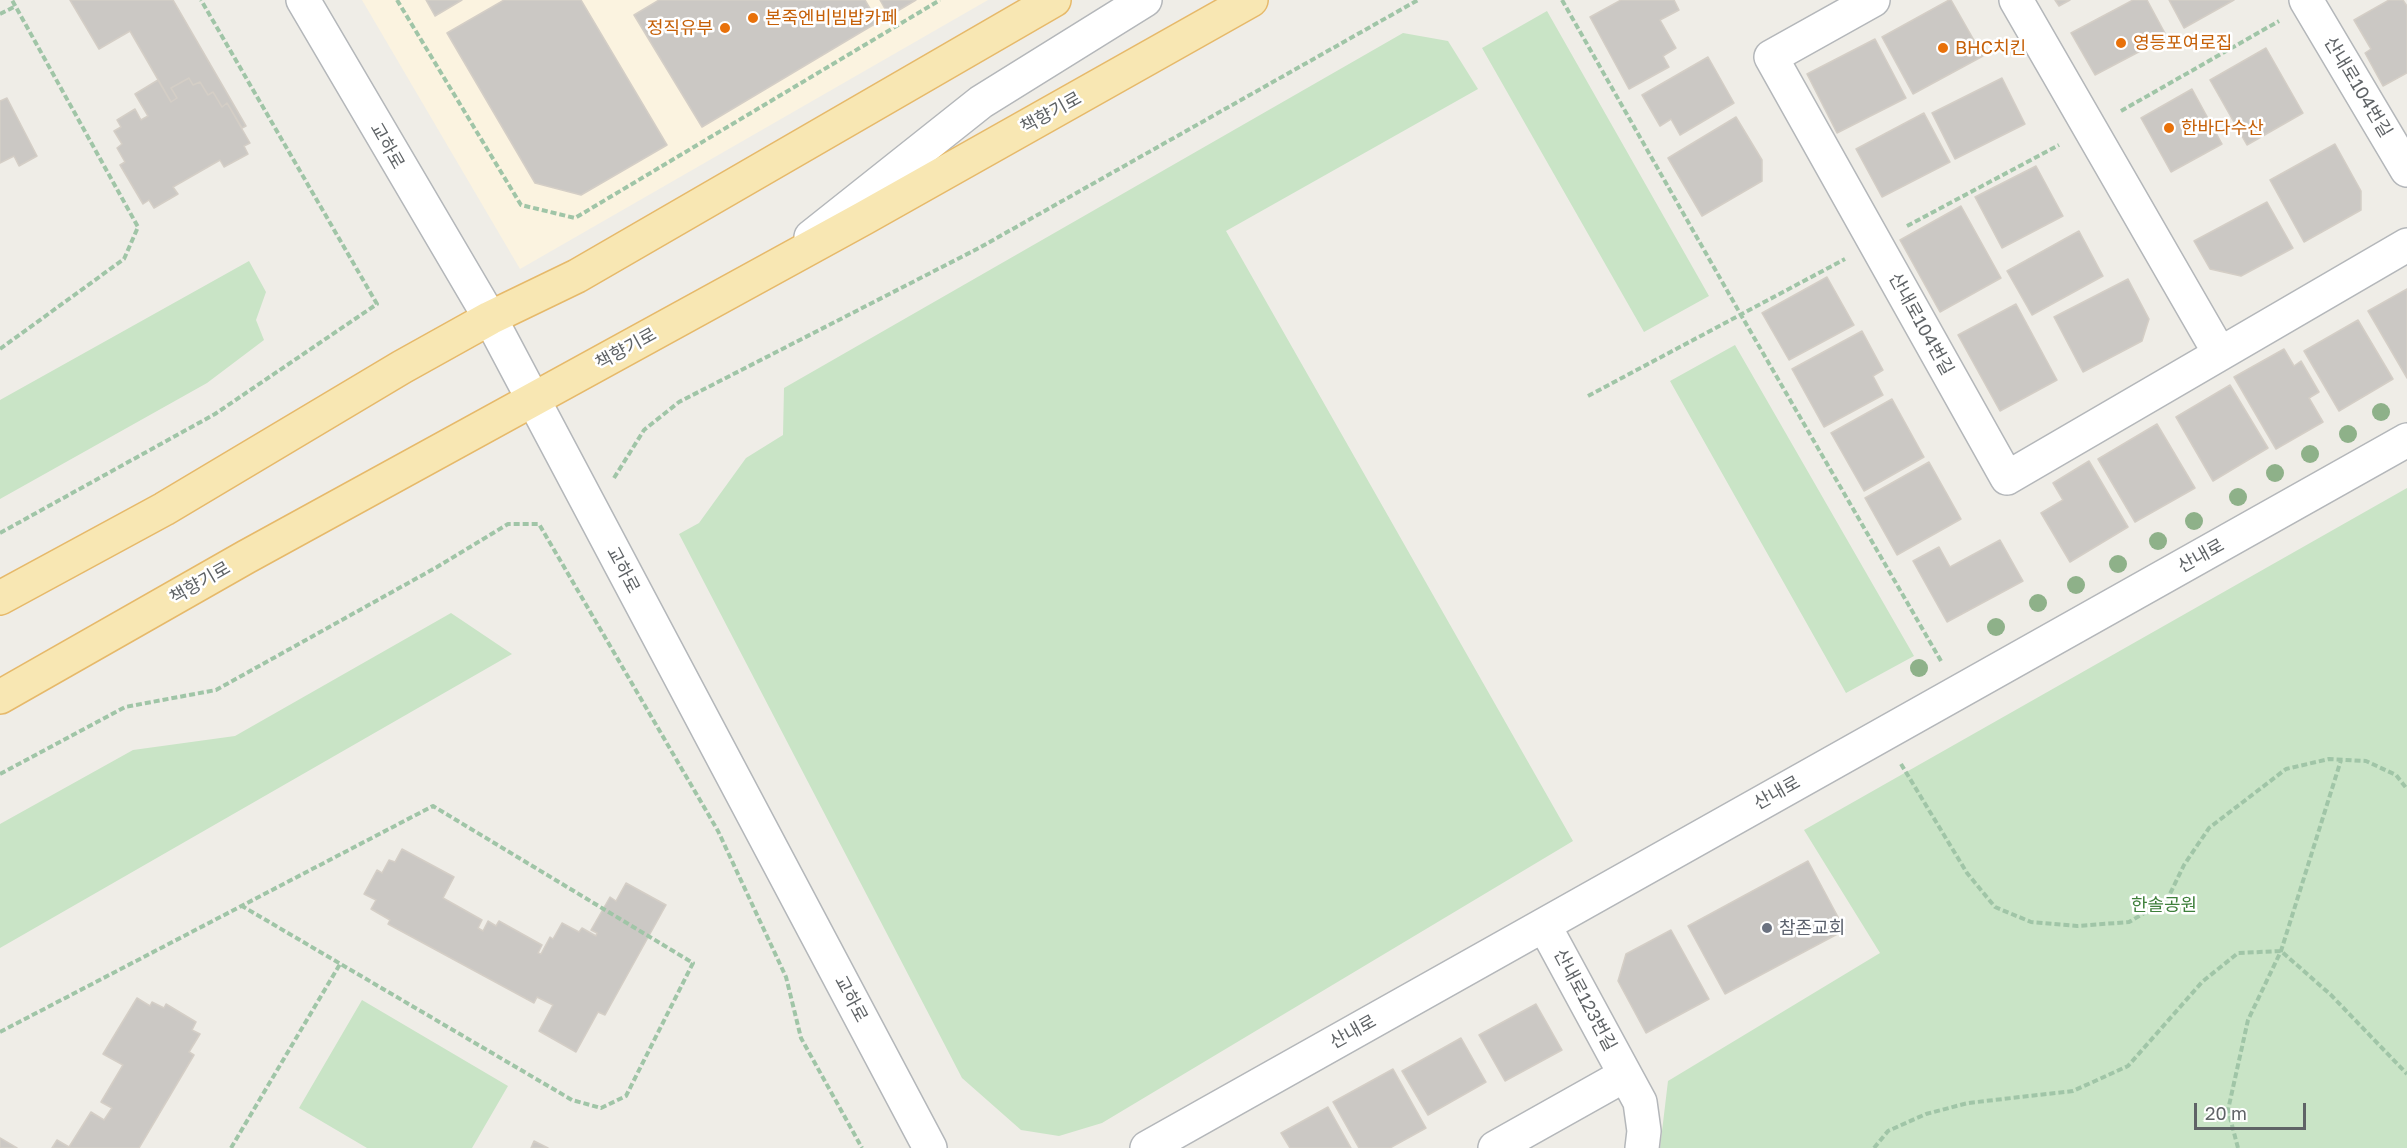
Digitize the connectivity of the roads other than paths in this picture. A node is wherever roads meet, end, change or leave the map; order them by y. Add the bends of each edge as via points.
1 (303, 0) edge
2 (1054, 0) edge
3 (1145, 0) edge
4 (1251, 0) edge
5 (1873, 0) edge
6 (2016, 0) edge
7 (2310, 2) edge
8 (2407, 170) edge
9 (2407, 245) edge
10 (767, 272) junction
11 (490, 318) junction
12 (2220, 354) junction
13 (533, 400) junction
14 (2407, 440) edge
15 (0, 598) edge
16 (0, 697) edge
17 (1544, 925) junction
18 (1625, 1075) junction
19 (930, 1148) edge
20 (1147, 1148) edge
21 (1495, 1148) edge
22 (1642, 1148) edge

1 - 11 street, 교하로
2 - 11 main road via 577,276
3 - 10 street via 981,102
4 - 10 main road, 책향기로
5 - 12 street, 산내로104번길 via 1771,57 2007,478
6 - 12 street
7 - 8 street, 산내로104번길
9 - 12 street, 산내로104번길
10 - 13 main road, 책향기로
11 - 13 street, 교하로
11 - 15 main road via 164,509
13 - 16 main road, 책향기로
13 - 19 street, 교하로
14 - 17 street, 산내로
17 - 18 street, 산내로123번길
17 - 20 street, 산내로
18 - 21 street
18 - 22 street, 산내로123번길 via 1640,1102

